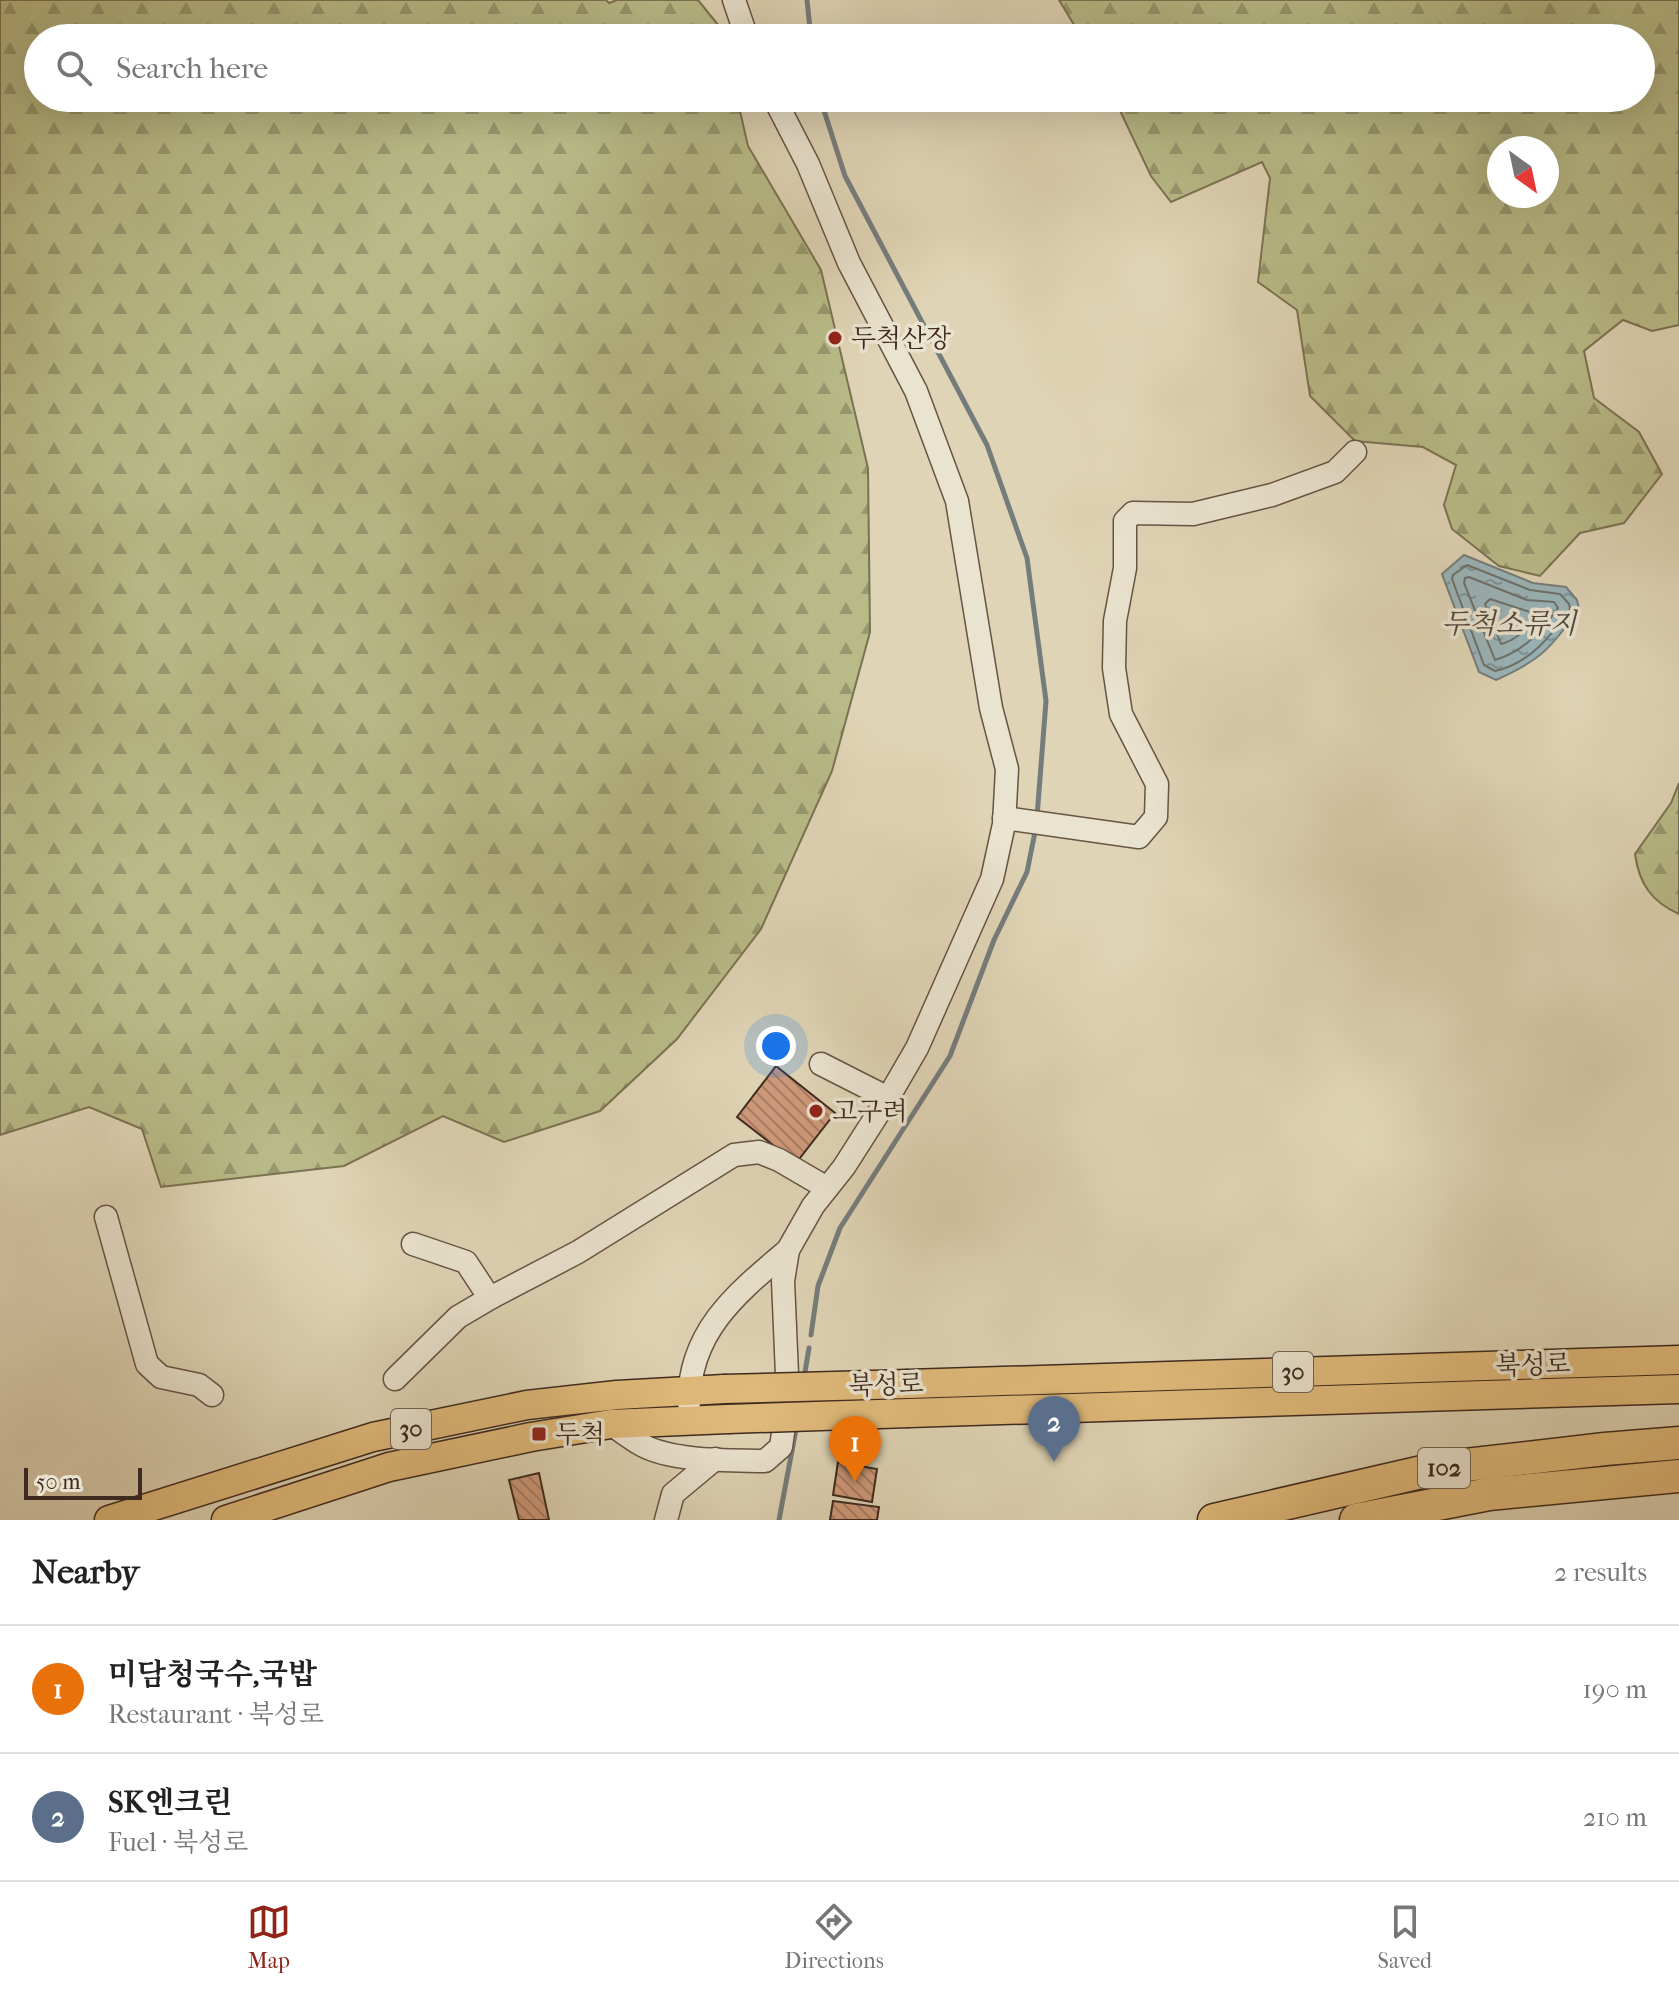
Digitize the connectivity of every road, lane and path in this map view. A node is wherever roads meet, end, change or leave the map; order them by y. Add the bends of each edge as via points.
1 (734, 0) edge
2 (742, 24) edge
3 (781, 112) edge
4 (1355, 452) dead end
5 (1010, 818) junction
6 (821, 1064) dead end
7 (888, 1098) junction
8 (827, 1188) junction
9 (106, 1217) dead end
10 (413, 1244) dead end
11 (788, 1250) junction
12 (492, 1297) junction
13 (1679, 1360) edge
14 (395, 1379) dead end
15 (1679, 1389) edge
16 (689, 1391) junction
17 (212, 1395) dead end
18 (688, 1420) junction
19 (611, 1424) junction
20 (1679, 1443) edge
21 (715, 1459) junction
22 (1679, 1476) edge
23 (109, 1520) edge
24 (226, 1520) edge
25 (666, 1520) edge
26 (1214, 1520) edge
27 (1356, 1520) edge

1 - 2 street
3 - 5 street via 849,263 916,391 957,501 991,708 1007,769
4 - 5 street via 1335,472 1272,495 1193,514 1133,513 1125,521 1114,668 1121,714 1157,784 1156,817 1139,837
5 - 7 street via 987,891 917,1048
6 - 7 street
7 - 8 street
8 - 11 street
8 - 12 street via 759,1152 734,1155 578,1252
9 - 17 street via 147,1364 161,1377 199,1385
10 - 12 street via 466,1262
11 - 16 street via 734,1296 704,1338
11 - 21 street via 783,1281 788,1398 781,1447 765,1461
12 - 14 street via 458,1317
13 - 16 main road, 북성로 / 30, bridge
15 - 18 main road, 북성로 / 30, bridge
16 - 18 street
16 - 23 main road, 북성로 / 30 via 527,1405 373,1437
18 - 19 main road, 북성로 / 30
19 - 21 street via 657,1451
19 - 24 main road, 북성로 / 30 via 389,1467
20 - 26 highway, 102 via 1439,1468
21 - 25 street via 673,1494
22 - 27 highway, 102 via 1489,1494

